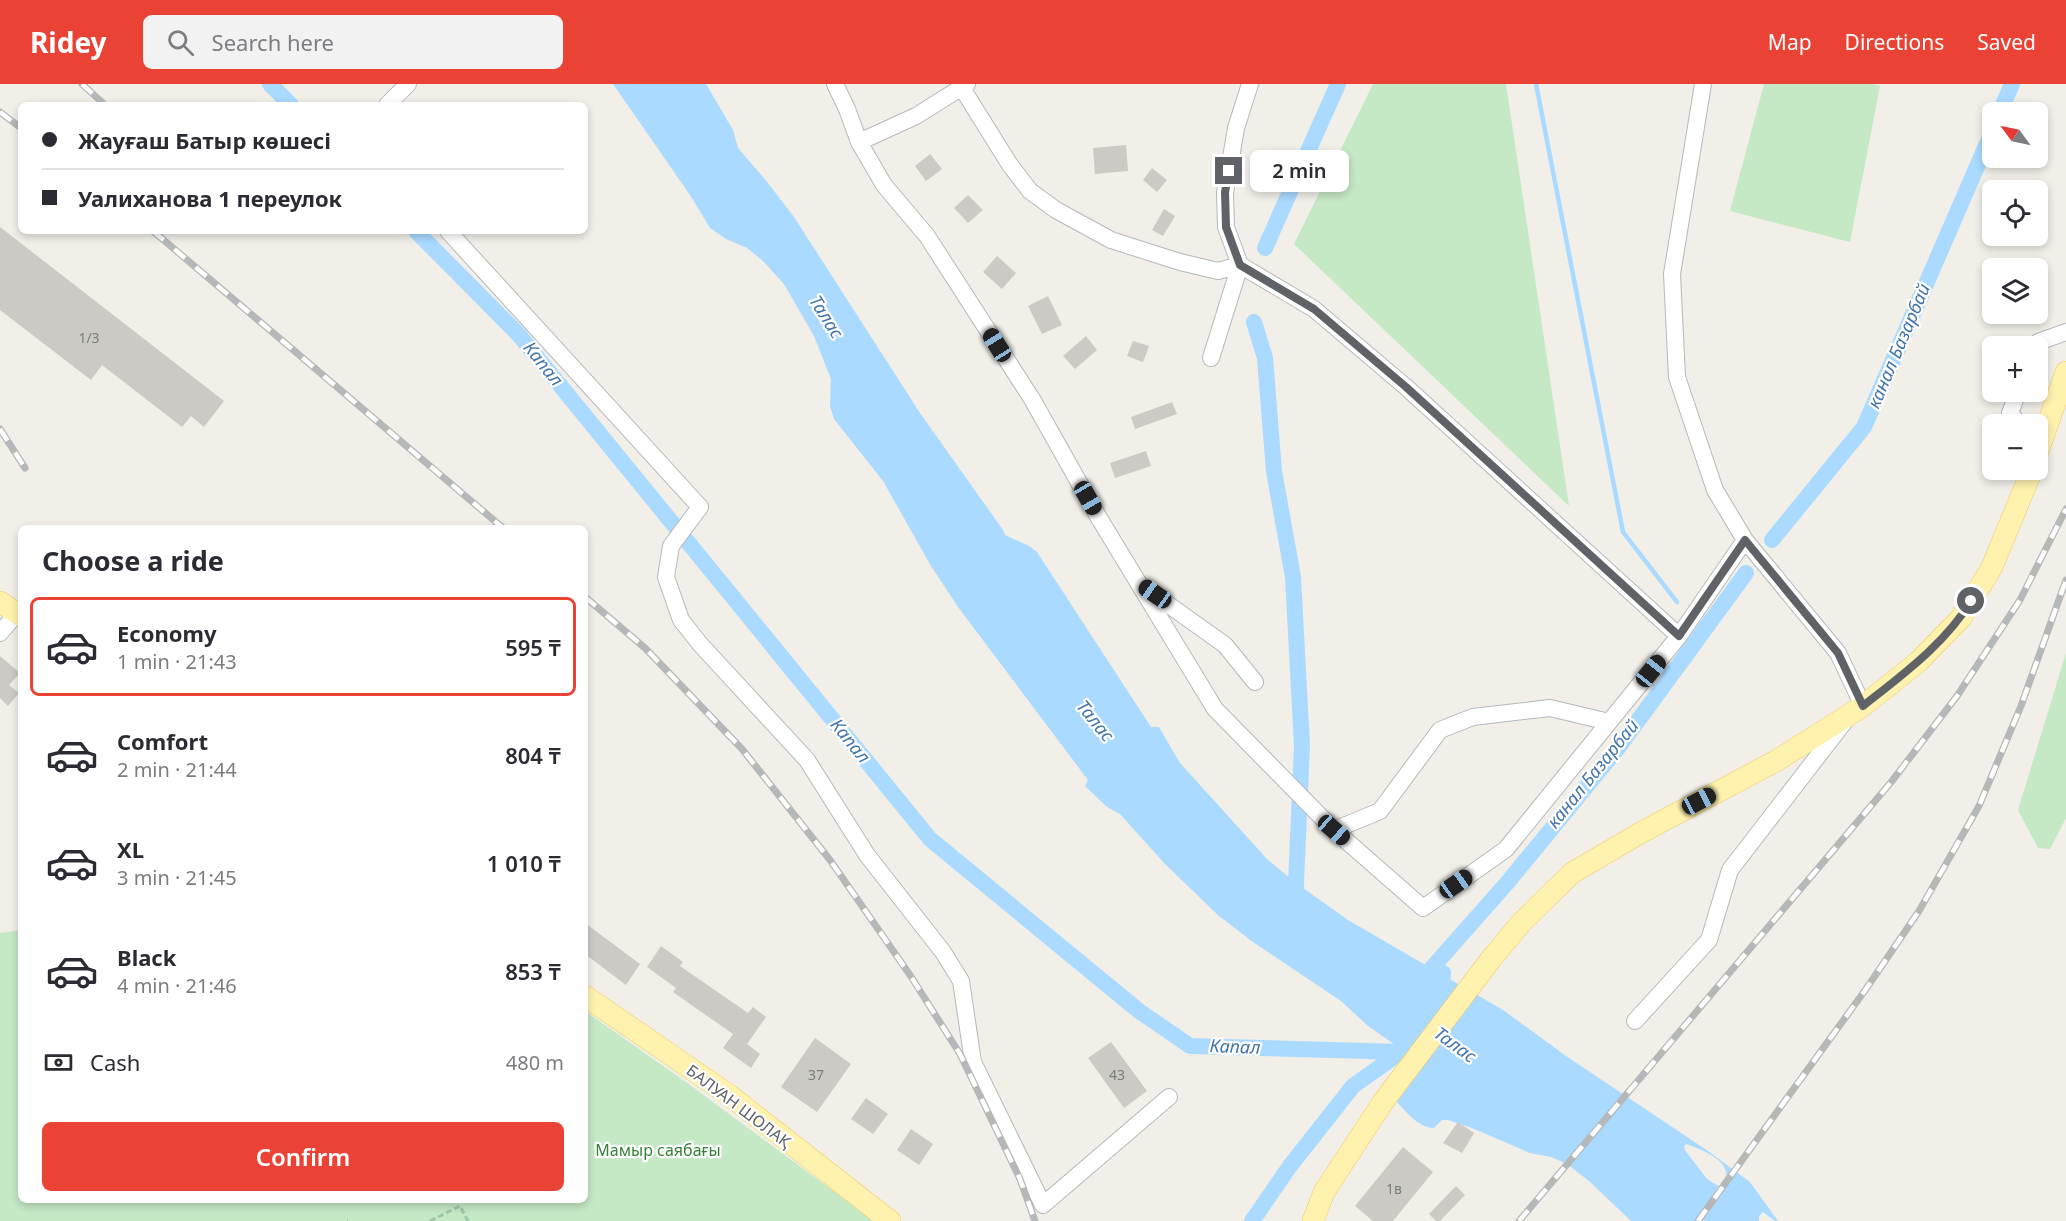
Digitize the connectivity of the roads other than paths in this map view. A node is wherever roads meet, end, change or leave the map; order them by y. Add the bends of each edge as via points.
1 (408, 84) edge
2 (835, 84) edge
3 (1250, 84) edge
4 (1703, 84) edge
5 (965, 86) edge
6 (390, 102) edge
7 (859, 142) junction
8 (451, 234) edge
9 (1240, 265) junction
10 (2066, 332) edge
11 (2048, 338) edge
12 (1211, 358) dead end
13 (2066, 372) edge
14 (2048, 422) edge
15 (2028, 480) edge
16 (1745, 540) junction
17 (1139, 584) junction
18 (13, 610) edge
19 (0, 633) edge
20 (1679, 636) junction
21 (1255, 682) dead end
22 (1857, 710) junction
23 (1609, 722) junction
24 (1334, 830) junction
25 (588, 998) edge
26 (1635, 1021) dead end
27 (1169, 1097) dead end
28 (1045, 1213) edge
29 (890, 1221) edge
30 (1313, 1221) edge

1 - 6 street
2 - 7 street
3 - 9 street via 1236,128 1225,192 1226,227
4 - 16 street via 1672,274 1677,377 1716,490
5 - 7 street via 916,116
5 - 9 street via 1010,165 1030,191 1056,210 1111,240 1180,262 1218,271
7 - 17 street via 884,185 927,236 1032,399
8 - 28 street via 700,507 671,546 666,577 681,620 807,760 867,855 961,981 973,1062
9 - 12 street
9 - 20 street via 1314,309 1406,387
10 - 11 street
13 - 14 main road
15 - 22 main road via 1992,567 1961,618 1918,662
16 - 20 street
16 - 22 street via 1838,653
17 - 21 street via 1226,645
17 - 24 street via 1215,709
18 - 19 street
20 - 23 street
22 - 26 street via 1730,870 1709,940
22 - 30 main road via 1776,760 1572,873 1491,959 1383,1102 1324,1192
23 - 24 street via 1550,708 1473,717 1440,730 1380,811
23 - 24 street via 1506,849 1423,908
25 - 29 main road, БАЛУАН ШОЛАҚ via 729,1095
27 - 28 street

